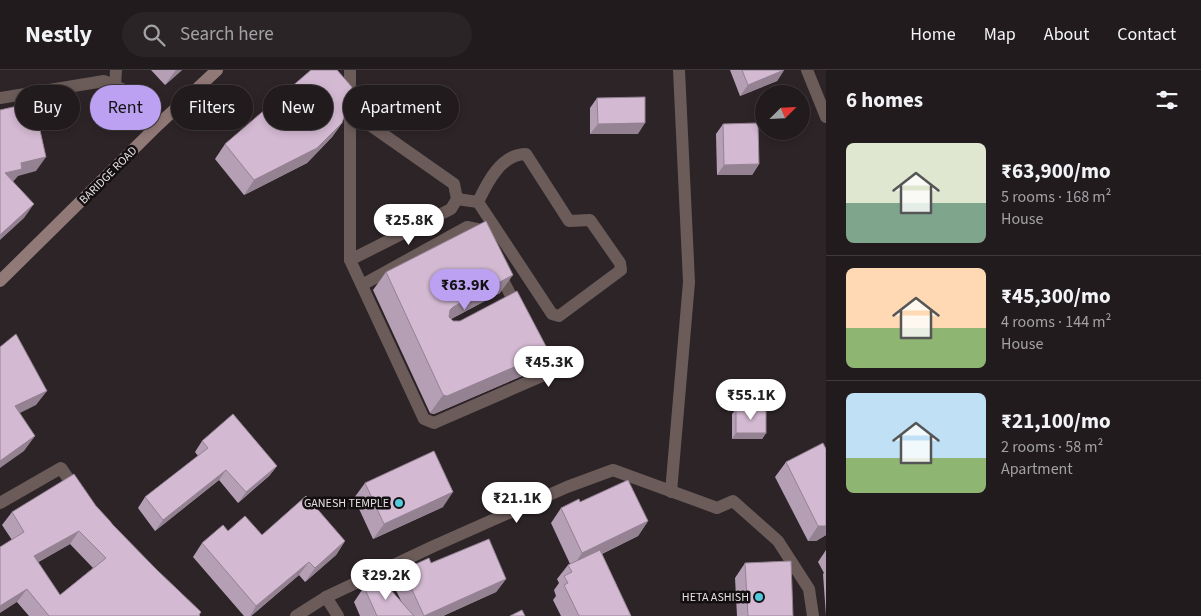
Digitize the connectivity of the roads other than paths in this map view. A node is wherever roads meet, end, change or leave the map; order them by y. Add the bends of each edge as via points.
1 (116, 70) edge
2 (217, 70) edge
3 (350, 70) edge
4 (678, 70) edge
5 (807, 70) edge
6 (113, 85) edge
7 (115, 85) edge
8 (350, 85) edge
9 (0, 98) edge
10 (826, 117) edge
11 (161, 122) edge
12 (153, 130) edge
13 (350, 130) edge
14 (378, 130) edge
15 (457, 199) junction
16 (478, 202) junction
17 (350, 260) junction
18 (0, 281) edge
19 (362, 285) junction
20 (524, 321) edge
21 (532, 337) edge
22 (671, 492) junction
23 (82, 499) edge
24 (0, 503) edge
25 (326, 597) junction
26 (296, 616) edge
27 (338, 616) edge
28 (813, 616) edge

1 - 7 street
2 - 11 street, BARIDGE ROAD
3 - 8 street
4 - 22 street via 689,282
5 - 10 street
6 - 9 street via 104,81
12 - 18 street, BARIDGE ROAD
13 - 17 street
14 - 15 street via 454,184
15 - 16 street
15 - 17 street via 451,209
16 - 16 street via 552,314 559,316 621,270 620,263 590,220 569,221 526,154 518,154 498,168
17 - 19 street
19 - 20 street via 468,227 477,229 507,299
19 - 21 street via 424,419 434,423 544,375 548,370
22 - 25 street via 613,470 567,487
22 - 28 street via 717,508 733,501 778,541 809,589
23 - 24 street via 61,468
25 - 26 street
25 - 27 street

